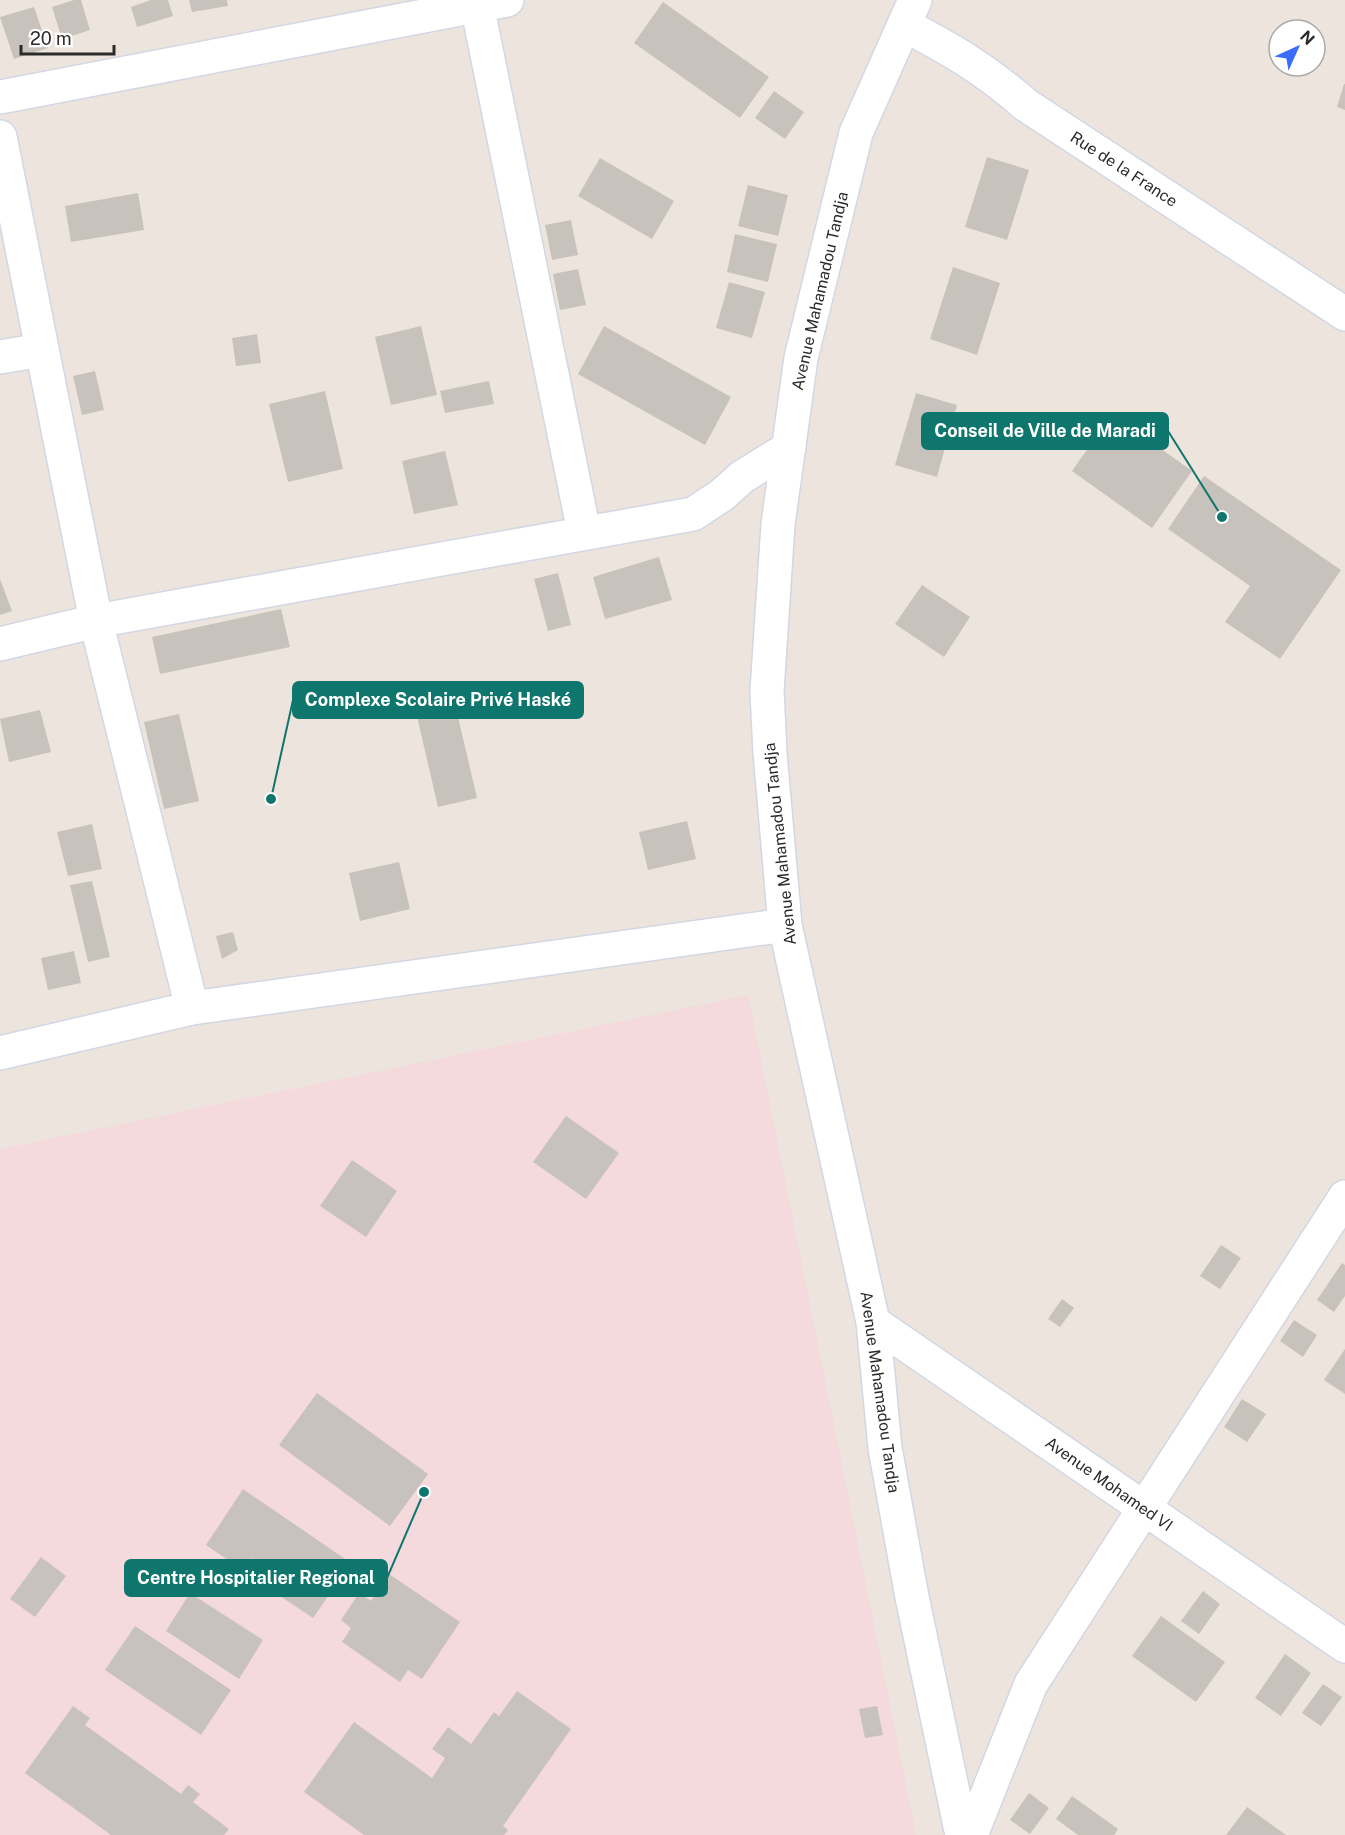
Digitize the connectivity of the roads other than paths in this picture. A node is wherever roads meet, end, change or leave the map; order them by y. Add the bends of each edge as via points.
1 (486, 2) edge
2 (909, 13) edge
3 (0, 97) edge
4 (0, 137) edge
5 (1345, 314) edge
6 (42, 350) junction
7 (0, 357) edge
8 (789, 448) junction
9 (585, 532) junction
10 (96, 621) junction
11 (0, 644) edge
12 (785, 925) junction
13 (192, 1008) junction
14 (0, 1053) edge
15 (1345, 1197) edge
16 (873, 1322) junction
17 (1143, 1507) junction
18 (1345, 1646) edge
19 (962, 1835) edge
20 (971, 1835) edge

1 - 3 street
1 - 9 street
2 - 5 street, Rue de la France via 1026,105
2 - 8 street, Avenue Mahamadou Tandja via 856,133 801,358
4 - 6 street
6 - 7 street
6 - 10 street
8 - 9 street via 693,514
8 - 12 street, Avenue Mahamadou Tandja via 777,524 767,691
9 - 10 street
10 - 11 street
10 - 13 street
12 - 13 street
12 - 16 street, Avenue Mahamadou Tandja
13 - 14 street
15 - 17 street
16 - 17 street, Avenue Mohamed VI
16 - 19 street, Avenue Mahamadou Tandja via 885,1448
17 - 18 street, Avenue Mohamed VI
17 - 20 street via 1030,1684

